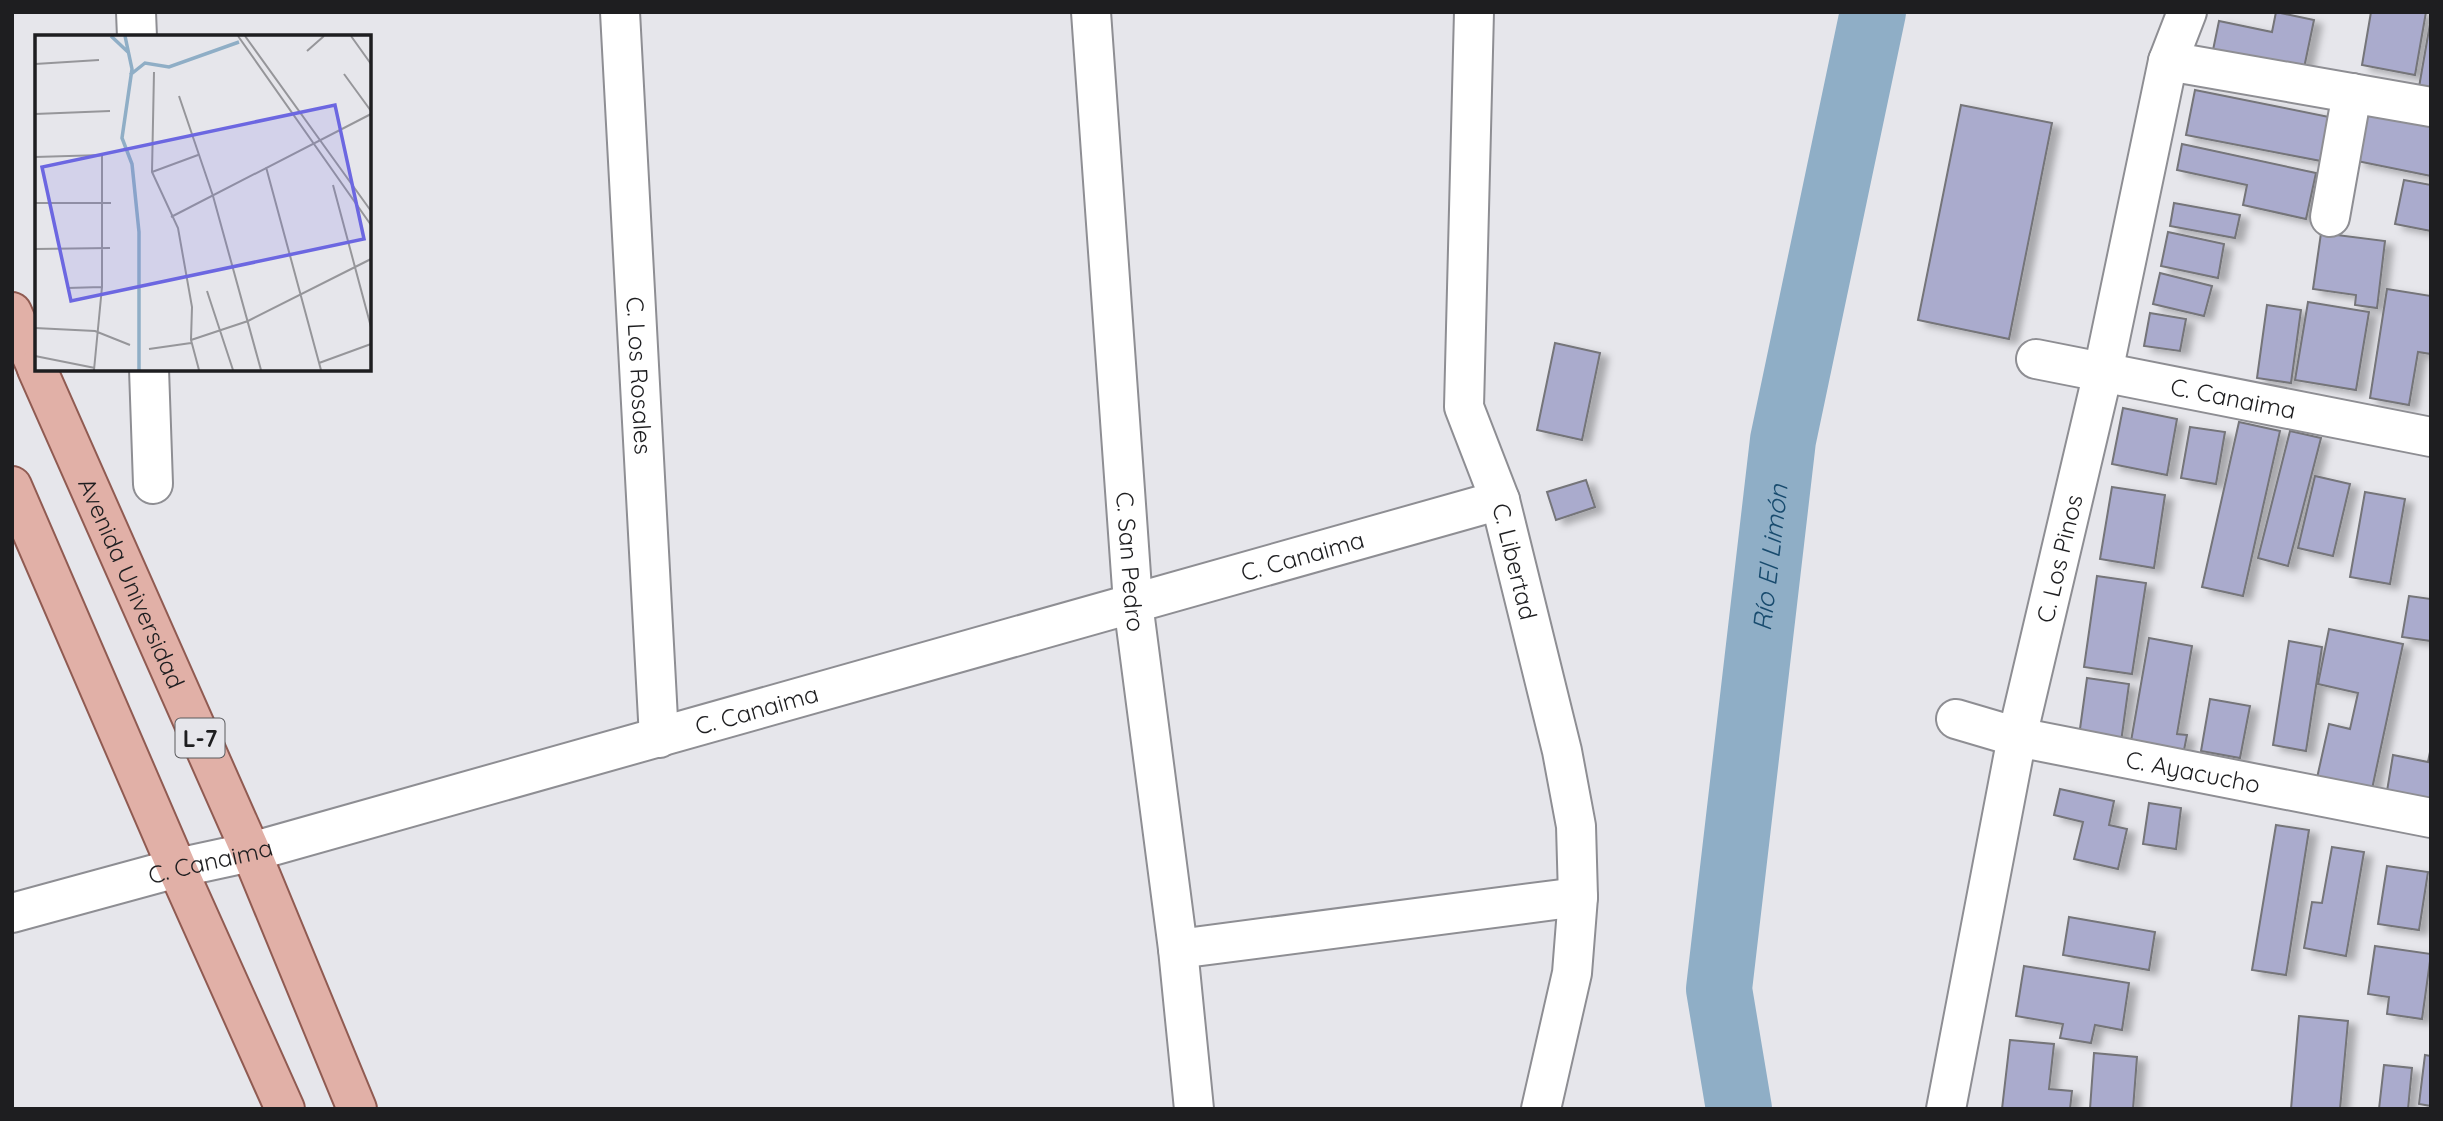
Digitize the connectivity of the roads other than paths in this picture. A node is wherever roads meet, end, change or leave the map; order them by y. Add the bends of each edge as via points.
1 (136, 12) edge
2 (620, 12) edge
3 (1091, 12) edge
4 (1474, 12) edge
5 (2187, 12) edge
6 (137, 35) edge
7 (2168, 61) junction
8 (2351, 93) junction
9 (2431, 107) edge
10 (2330, 217) dead end
11 (12, 312) edge
12 (2036, 359) dead end
13 (35, 364) edge
14 (38, 371) edge
15 (149, 371) edge
16 (2103, 372) junction
17 (2431, 437) edge
18 (153, 484) dead end
19 (12, 486) edge
20 (1500, 500) junction
21 (1132, 603) junction
22 (1956, 719) dead end
23 (2017, 737) junction
24 (659, 738) junction
25 (2431, 818) edge
26 (251, 852) junction
27 (177, 868) junction
28 (1578, 897) junction
29 (12, 913) edge
30 (1178, 948) junction
31 (285, 1109) edge
32 (357, 1109) edge
33 (1194, 1109) edge
34 (1541, 1109) edge
35 (1946, 1109) edge

1 - 6 street
2 - 24 street, C. Los Rosales
3 - 21 street, C. San Pedro
4 - 20 street, C. Libertad via 1464,407
5 - 7 street, C. Los Pinos
7 - 8 street
7 - 16 street, C. Los Pinos
8 - 9 street
8 - 10 street
11 - 13 main road, Avenida Universidad / L-7
12 - 16 street, C. Canaima
14 - 26 main road, Avenida Universidad / L-7
15 - 18 street
16 - 17 street, C. Canaima
16 - 23 street, C. Los Pinos
19 - 27 main road
20 - 21 street, C. Canaima
20 - 28 street, C. Libertad via 1562,751 1576,826
21 - 24 street, C. Canaima
21 - 30 street, C. San Pedro
22 - 23 street, C. Ayacucho
23 - 25 street, C. Ayacucho
23 - 35 street, C. Los Pinos
24 - 26 street, C. Canaima
26 - 27 street, C. Canaima
26 - 32 main road, Avenida Universidad / L-7
27 - 29 street, C. Canaima
27 - 31 main road
28 - 30 street
28 - 34 street, C. Libertad via 1572,973
30 - 33 street, C. San Pedro

